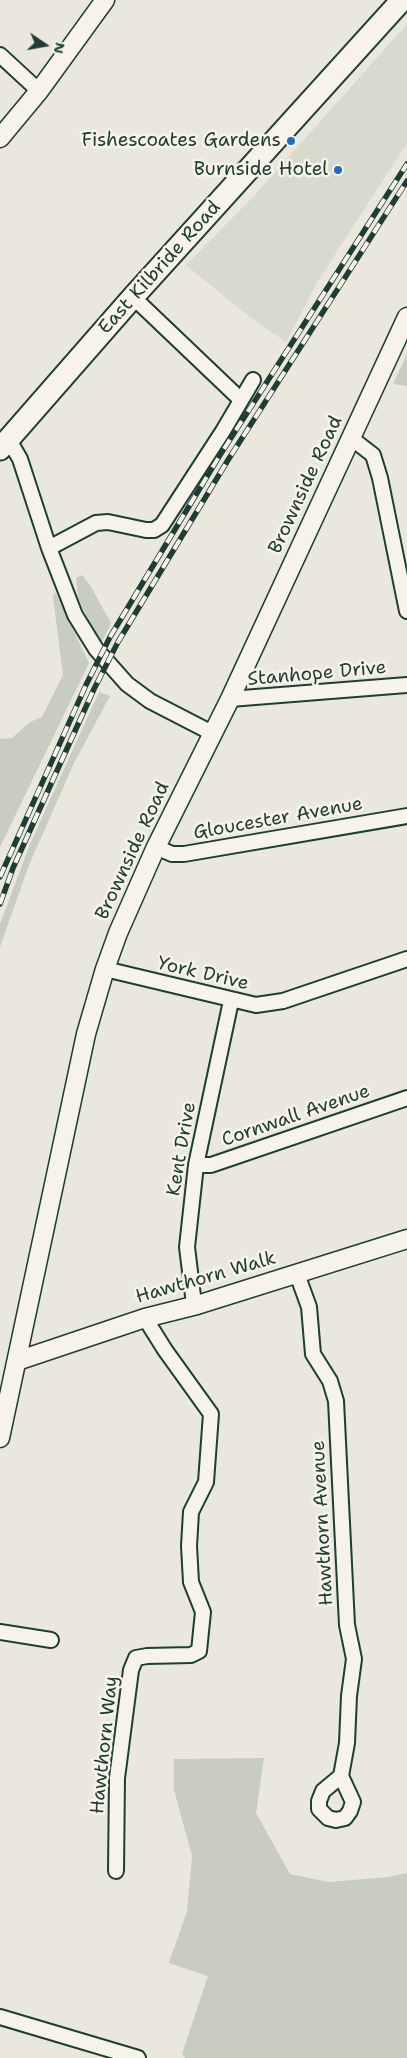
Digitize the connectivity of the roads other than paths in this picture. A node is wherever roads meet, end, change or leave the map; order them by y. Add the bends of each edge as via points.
1 (105, 0) edge
2 (402, 0) edge
3 (0, 54) edge
4 (39, 91) junction
5 (0, 138) edge
6 (133, 297) junction
7 (407, 317) edge
8 (253, 380) dead end
9 (241, 400) junction
10 (351, 438) junction
11 (5, 445) edge
12 (49, 548) junction
13 (407, 611) edge
14 (407, 685) edge
15 (230, 699) junction
16 (212, 733) junction
17 (407, 816) edge
18 (156, 847) junction
19 (407, 958) edge
20 (105, 969) junction
21 (231, 1000) junction
22 (407, 1098) edge
23 (196, 1165) junction
24 (407, 1239) edge
25 (296, 1274) junction
26 (197, 1305) junction
27 (145, 1318) junction
28 (18, 1361) junction
29 (2, 1419) edge
30 (0, 1438) edge
31 (0, 1632) edge
32 (51, 1640) dead end
33 (341, 1776) dead end
34 (116, 1871) dead end
35 (0, 2016) edge
36 (138, 2058) edge

1 - 4 street
2 - 6 main road, East Kilbride Road
3 - 4 street
4 - 5 street
6 - 9 street
6 - 11 main road, East Kilbride Road
7 - 10 street, Brownside Road
8 - 9 street
9 - 12 street via 162,525 146,530 108,522 96,523
10 - 13 street via 373,455
10 - 15 street, Brownside Road
11 - 12 street via 20,459
12 - 16 street via 76,615 96,649 127,684 150,701
14 - 15 street, Stanhope Drive
15 - 16 street, Brownside Road
16 - 18 street, Brownside Road
17 - 18 street, Gloucester Avenue via 184,854 172,854
18 - 20 street, Brownside Road
19 - 21 street, York Drive via 283,1001 256,1005
20 - 21 street, York Drive
20 - 28 street, Brownside Road via 86,1034
21 - 23 street, Kent Drive
22 - 23 street, Cornwall Avenue via 211,1165
23 - 26 street, Kent Drive via 187,1247
24 - 25 street, Hawthorn Walk
25 - 26 street, Hawthorn Walk
25 - 33 street, Hawthorn Avenue via 309,1307 313,1354 330,1381 336,1401 347,1625 354,1659
26 - 27 street, Hawthorn Walk
27 - 28 street, Hawthorn Walk
27 - 34 street, Hawthorn Way via 211,1414 206,1482 191,1512 189,1546 190,1582 203,1612 198,1651 191,1655 136,1658 131,1670 117,1778
28 - 29 street, Brownside Road
29 - 30 street, Brownside Road
31 - 32 street
35 - 36 street

